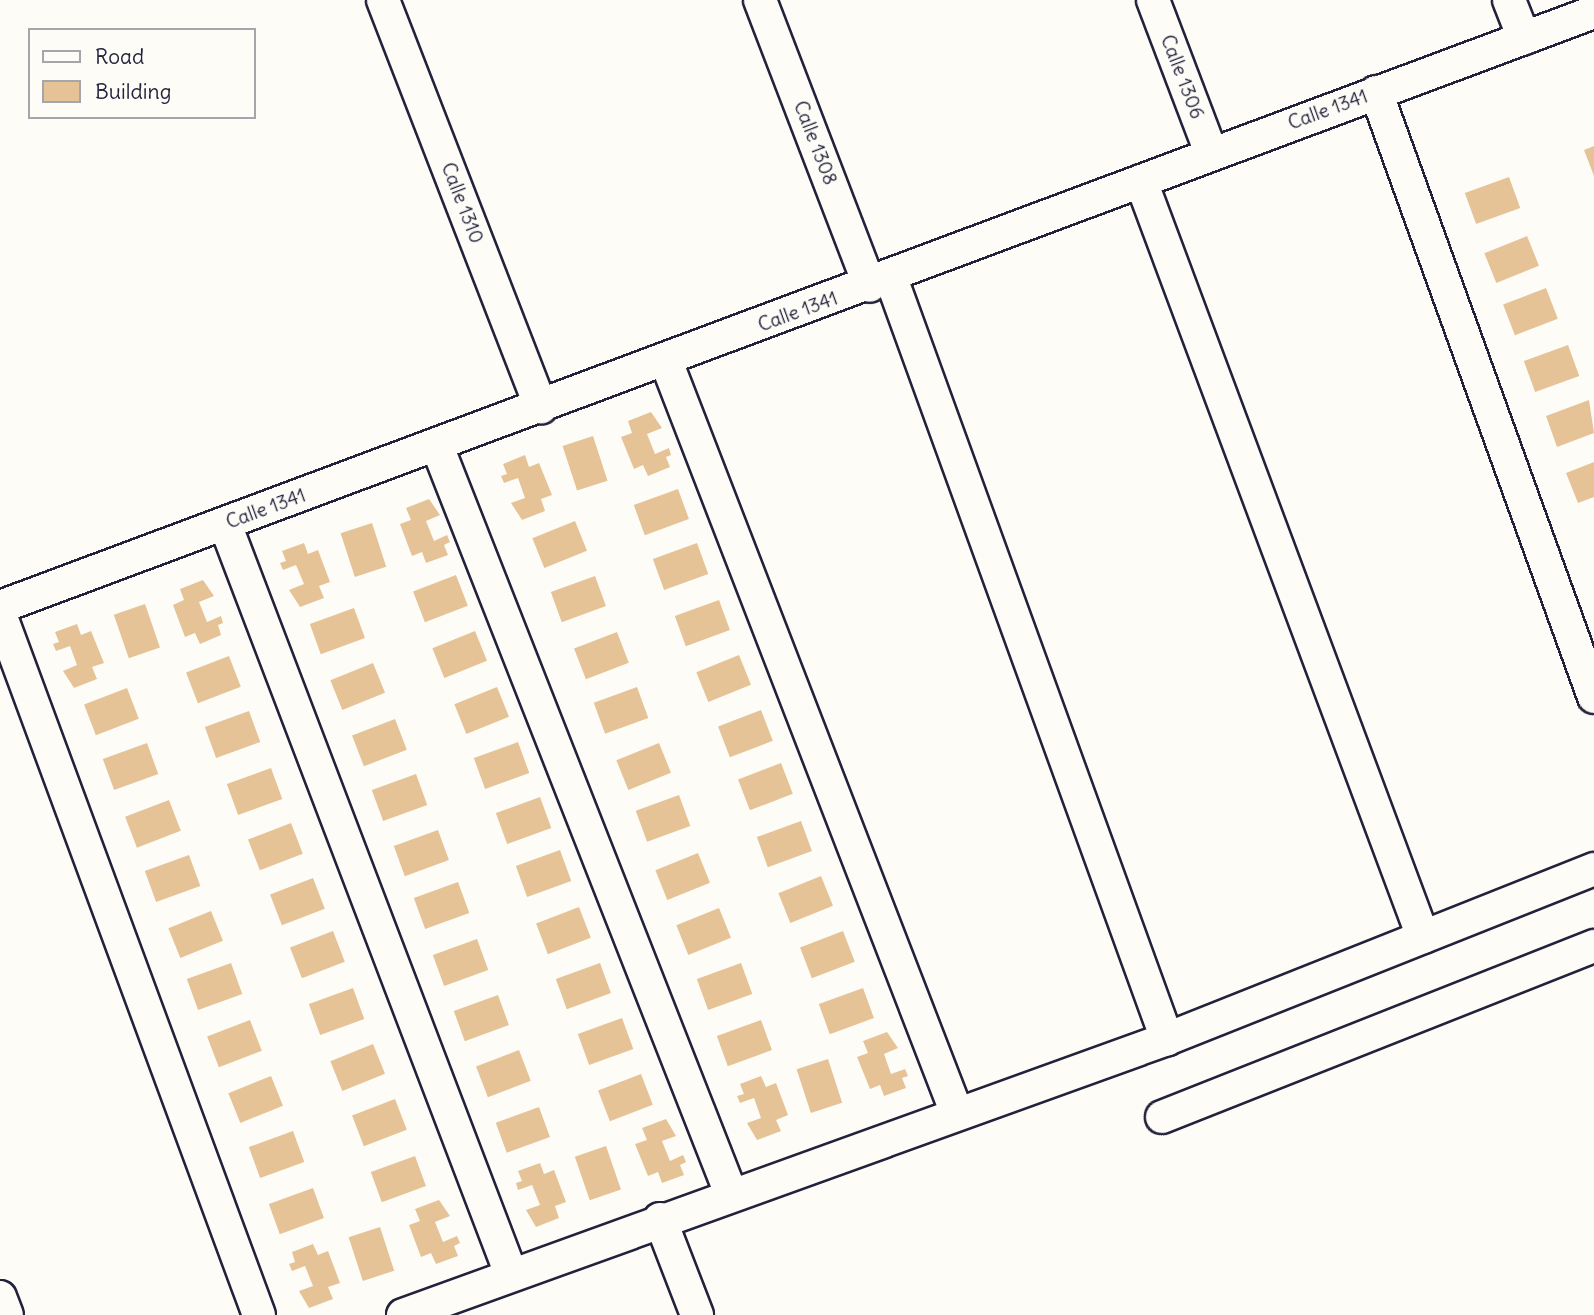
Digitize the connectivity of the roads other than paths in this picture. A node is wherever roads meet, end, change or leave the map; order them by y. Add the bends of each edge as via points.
1 (383, 0) edge
2 (760, 0) edge
3 (1153, 0) edge
4 (1509, 0) edge
5 (1594, 12) edge
6 (1524, 38) junction
7 (1376, 93) junction
8 (1212, 153) junction
9 (1141, 181) junction
10 (880, 282) junction
11 (666, 361) junction
12 (541, 407) junction
13 (437, 446) junction
14 (225, 524) junction
15 (0, 607) edge
16 (0, 614) edge
17 (1594, 697) edge
18 (1594, 869) edge
19 (1423, 937) junction
20 (1594, 946) edge
21 (1167, 1038) junction
22 (956, 1111) junction
23 (1162, 1117) dead end
24 (731, 1194) junction
25 (660, 1219) junction
26 (511, 1274) junction
27 (0, 1297) edge
28 (7, 1315) edge
29 (259, 1315) edge
30 (403, 1315) edge
31 (697, 1315) edge

1 - 12 street, Calle 1310
2 - 10 street, Calle 1308
3 - 8 street, Calle 1306
4 - 6 street
5 - 6 street, Calle 1341
6 - 7 street, Calle 1341
7 - 8 street, Calle 1341
7 - 17 street
8 - 9 street, Calle 1341
9 - 10 street, Calle 1341
9 - 19 street
10 - 11 street, Calle 1341
10 - 21 street, Calle 1308
11 - 12 street, Calle 1341
11 - 22 street
12 - 13 street, Calle 1341
13 - 14 street, Calle 1341
13 - 24 street
14 - 15 street, Calle 1341
14 - 26 street
16 - 29 street
18 - 19 street
19 - 21 street
20 - 23 street
21 - 22 street
22 - 24 street
24 - 25 street
25 - 26 street
25 - 31 street
26 - 30 street
27 - 28 street

